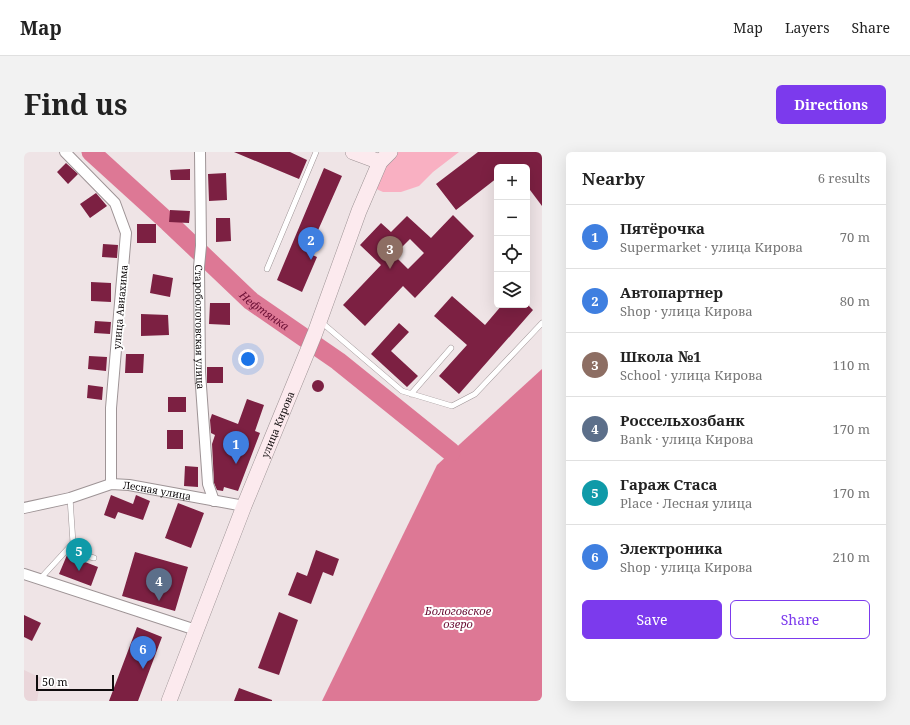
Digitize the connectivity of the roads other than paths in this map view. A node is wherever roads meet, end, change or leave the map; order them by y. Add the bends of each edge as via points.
1 (65, 152) edge
2 (200, 152) edge
3 (316, 152) edge
4 (353, 152) edge
5 (385, 157) edge
6 (267, 269) dead end
7 (542, 323) edge
8 (317, 327) junction
9 (451, 348) dead end
10 (411, 394) junction
11 (111, 484) junction
12 (70, 498) junction
13 (214, 501) junction
14 (244, 506) junction
15 (24, 508) edge
16 (67, 550) junction
17 (94, 558) dead end
18 (24, 574) edge
19 (40, 579) junction
20 (196, 630) junction
21 (172, 700) edge

1 - 11 street, улица Авиахима via 115,203 126,233 111,408
2 - 13 street, Старобологовская улица via 200,372 208,484
3 - 6 lane
4 - 5 main road
5 - 8 main road, улица Кирова via 359,212
7 - 10 lane via 475,394 452,406
8 - 10 lane via 402,391
8 - 14 main road, улица Кирова
9 - 10 lane
11 - 12 street, Лесная улица
11 - 13 street, Лесная улица
12 - 15 street, Лесная улица
12 - 16 lane via 73,543
13 - 14 street, Лесная улица
14 - 20 main road, улица Кирова
16 - 17 lane
16 - 19 lane
18 - 19 street
19 - 20 street
20 - 21 main road, улица Кирова

